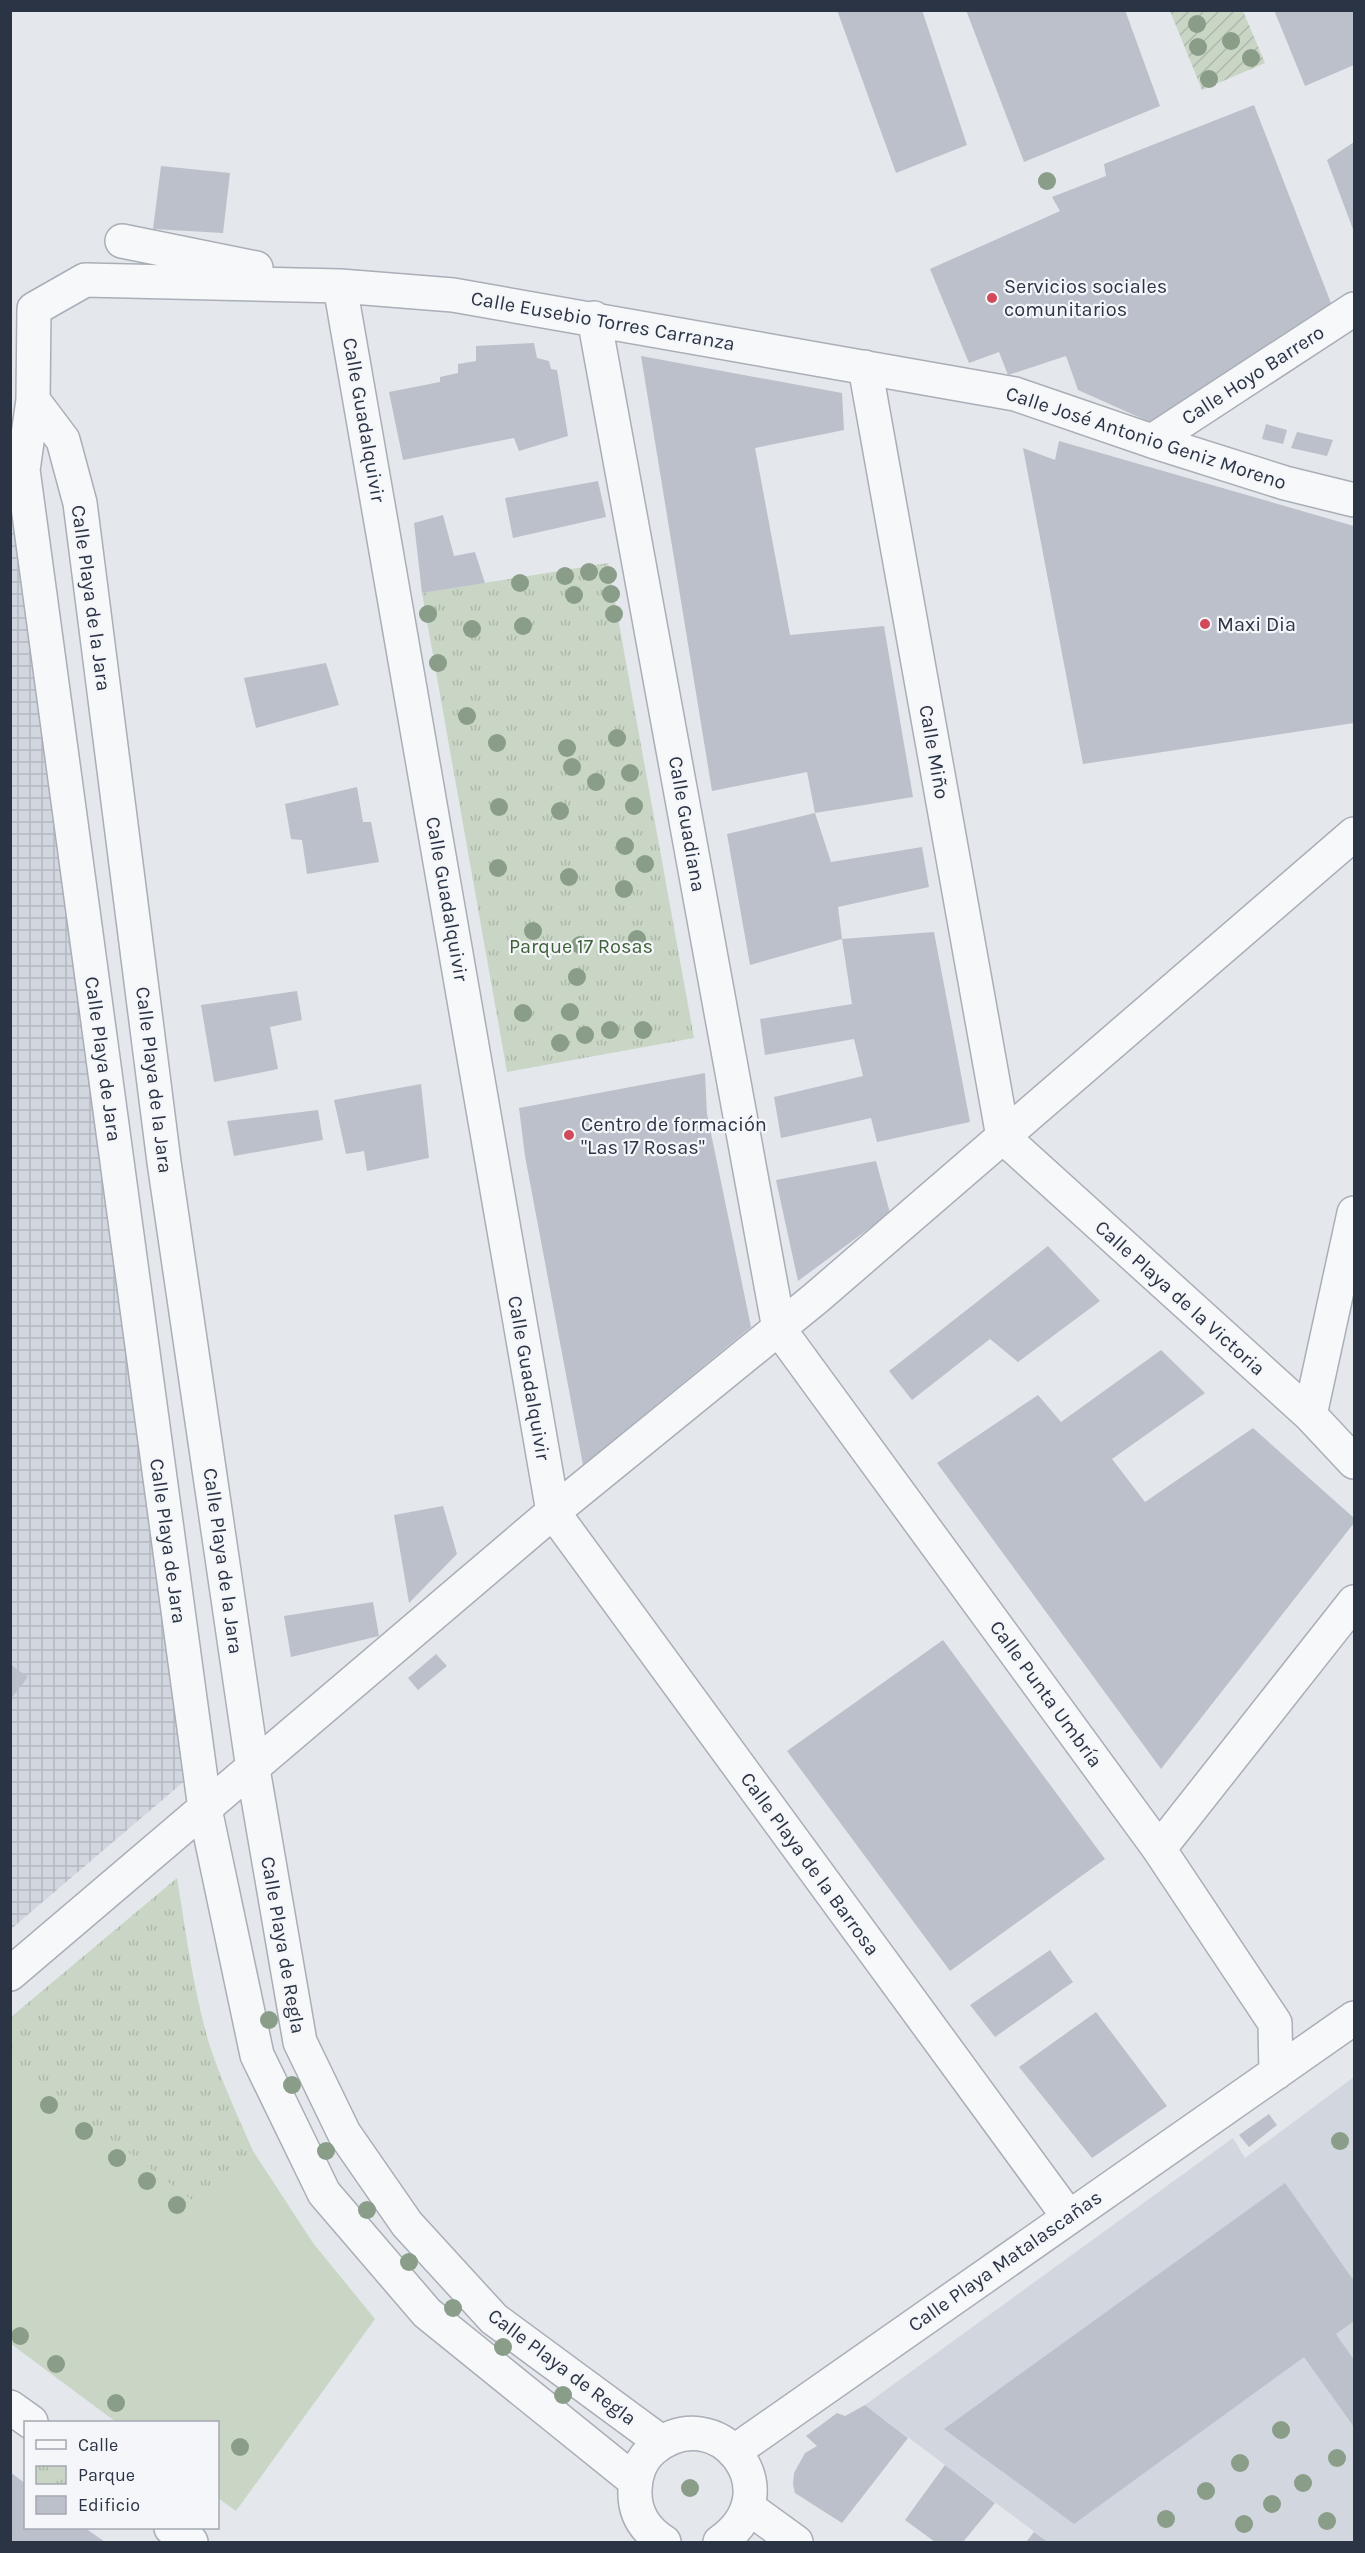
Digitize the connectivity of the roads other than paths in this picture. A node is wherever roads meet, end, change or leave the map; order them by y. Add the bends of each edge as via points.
1 (122, 241) dead end
2 (340, 285) junction
3 (34, 309) joint
4 (1354, 309) edge
5 (594, 318) junction
6 (865, 367) junction
7 (33, 400) junction
8 (1152, 441) junction
9 (1354, 500) edge
10 (1354, 834) edge
11 (1003, 1137) junction
12 (1354, 1213) edge
13 (779, 1329) junction
14 (1310, 1415) junction
15 (1354, 1462) edge
16 (553, 1512) junction
17 (1354, 1602) edge
18 (253, 1769) junction
19 (205, 1809) junction
20 (1159, 1849) junction
21 (10, 1974) edge
22 (1354, 2018) edge
23 (1276, 2073) junction
24 (1068, 2216) junction
25 (10, 2407) edge
26 (30, 2421) edge
27 (661, 2442) junction
28 (735, 2451) junction
29 (635, 2481) junction
30 (749, 2508) junction
31 (172, 2529) edge
32 (655, 2540) edge
33 (190, 2542) edge
34 (720, 2542) edge
35 (796, 2542) edge

1 - 2 street, Calle Eusebio Torres Carranza
2 - 3 street, Calle Eusebio Torres Carranza via 85,280
2 - 5 street, Calle Eusebio Torres Carranza via 453,295
2 - 16 street, Calle Guadalquivir
3 - 7 street, Calle Playa de Jara
4 - 8 street, Calle Hoyo Barrero
5 - 6 street, Calle Eusebio Torres Carranza
5 - 13 street, Calle Guadiana
6 - 8 street, Calle José Antonio Geniz Moreno via 1015,394
6 - 11 street, Calle Miño
7 - 18 street, Calle Playa de la Jara via 63,440 80,503 164,1162
7 - 19 street, Calle Playa de Jara via 23,471
8 - 9 street, Calle José Antonio Geniz Moreno via 1285,483
10 - 11 street
11 - 13 street
11 - 14 street, Calle Playa de la Victoria
12 - 14 street
13 - 16 street
13 - 20 street, Calle Punta Umbría
14 - 15 street, Calle Playa de la Victoria
16 - 18 street
16 - 24 street, Calle Playa de la Barrosa
17 - 20 street
18 - 19 street
18 - 27 street, Calle Playa de Regla via 300,2042 344,2133 407,2224 494,2319
19 - 21 street
19 - 29 street, Calle Playa de Jara via 257,2055 324,2193 427,2313
20 - 23 street, Calle Punta Umbría via 1275,2023
22 - 23 street, Calle Playa Matalascañas
23 - 24 street, Calle Playa Matalascañas
24 - 28 street, Calle Playa Matalascañas
25 - 26 street
27 - 28 street via 680,2435 700,2434 719,2439
27 - 29 street via 645,2459
28 - 30 street via 750,2478
29 - 32 street via 634,2501
30 - 34 street via 742,2523
30 - 35 street
31 - 33 street

